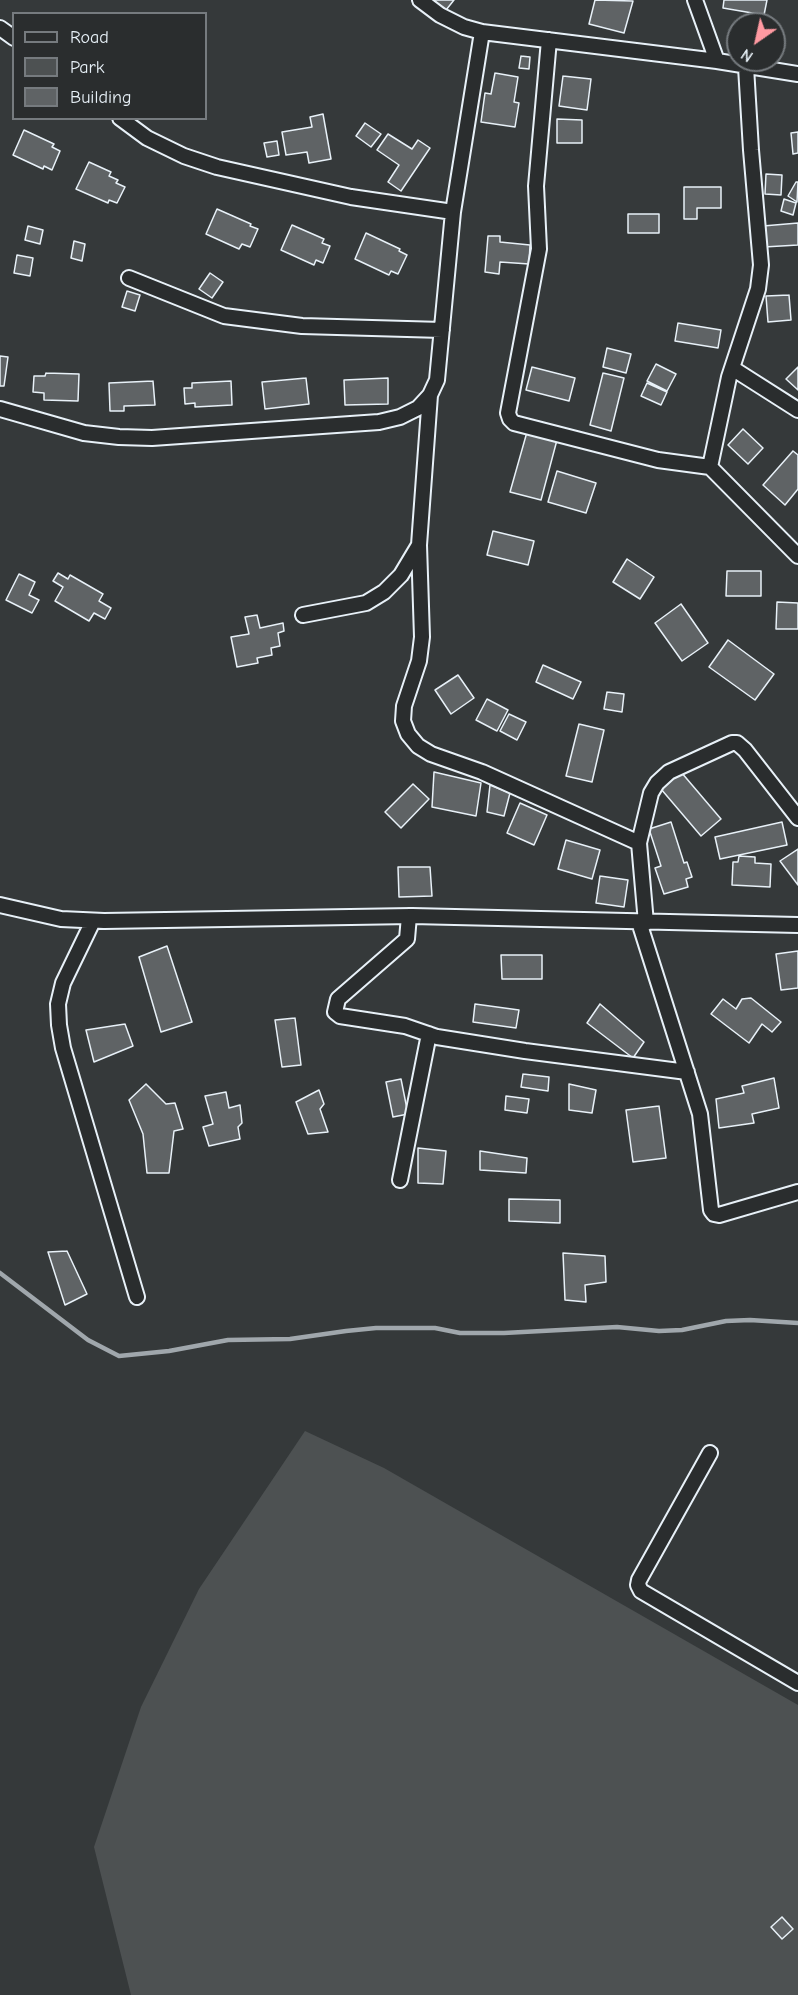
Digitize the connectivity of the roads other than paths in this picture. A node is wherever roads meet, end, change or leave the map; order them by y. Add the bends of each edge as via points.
1 (420, 0) edge
2 (695, 0) edge
3 (482, 32) junction
4 (549, 40) junction
5 (717, 61) junction
6 (726, 63) edge
7 (746, 72) edge
8 (123, 120) edge
9 (453, 212) junction
10 (129, 278) dead end
11 (442, 330) junction
12 (732, 368) junction
13 (430, 395) junction
14 (0, 409) edge
15 (798, 410) edge
16 (710, 467) junction
17 (419, 545) junction
18 (798, 556) edge
19 (303, 615) dead end
20 (798, 818) edge
21 (639, 843) junction
22 (0, 905) edge
23 (409, 916) junction
24 (93, 921) junction
25 (643, 923) junction
26 (798, 925) edge
27 (429, 1034) junction
28 (687, 1072) junction
29 (400, 1180) dead end
30 (798, 1192) edge
31 (137, 1297) dead end
32 (710, 1453) dead end
33 (798, 1683) edge

1 - 3 street via 440,15
2 - 5 street
3 - 4 street
3 - 9 street
4 - 5 street
4 - 16 street via 536,186 539,249 510,419 658,460
5 - 6 street
7 - 12 street via 761,265 758,289
8 - 9 street via 147,138 217,167 351,197
9 - 11 street
10 - 11 street via 224,316 302,326
11 - 13 street via 437,380
12 - 15 street
12 - 16 street
13 - 14 street via 409,413 379,422 152,438 84,433
13 - 17 street
16 - 18 street
17 - 19 street via 401,575 366,603
17 - 21 street via 422,637 419,662 404,706 403,721 408,734 431,754 482,772
20 - 21 street via 745,750 732,743 669,772 657,783
21 - 25 street
22 - 24 street via 61,919
23 - 24 street
23 - 25 street
23 - 27 street via 407,939 338,999 335,1012 348,1019 405,1026
24 - 31 street via 63,983 59,1025
25 - 26 street
25 - 28 street
27 - 28 street
27 - 29 street
28 - 30 street via 700,1114 714,1214
32 - 33 street via 638,1585 641,1591

